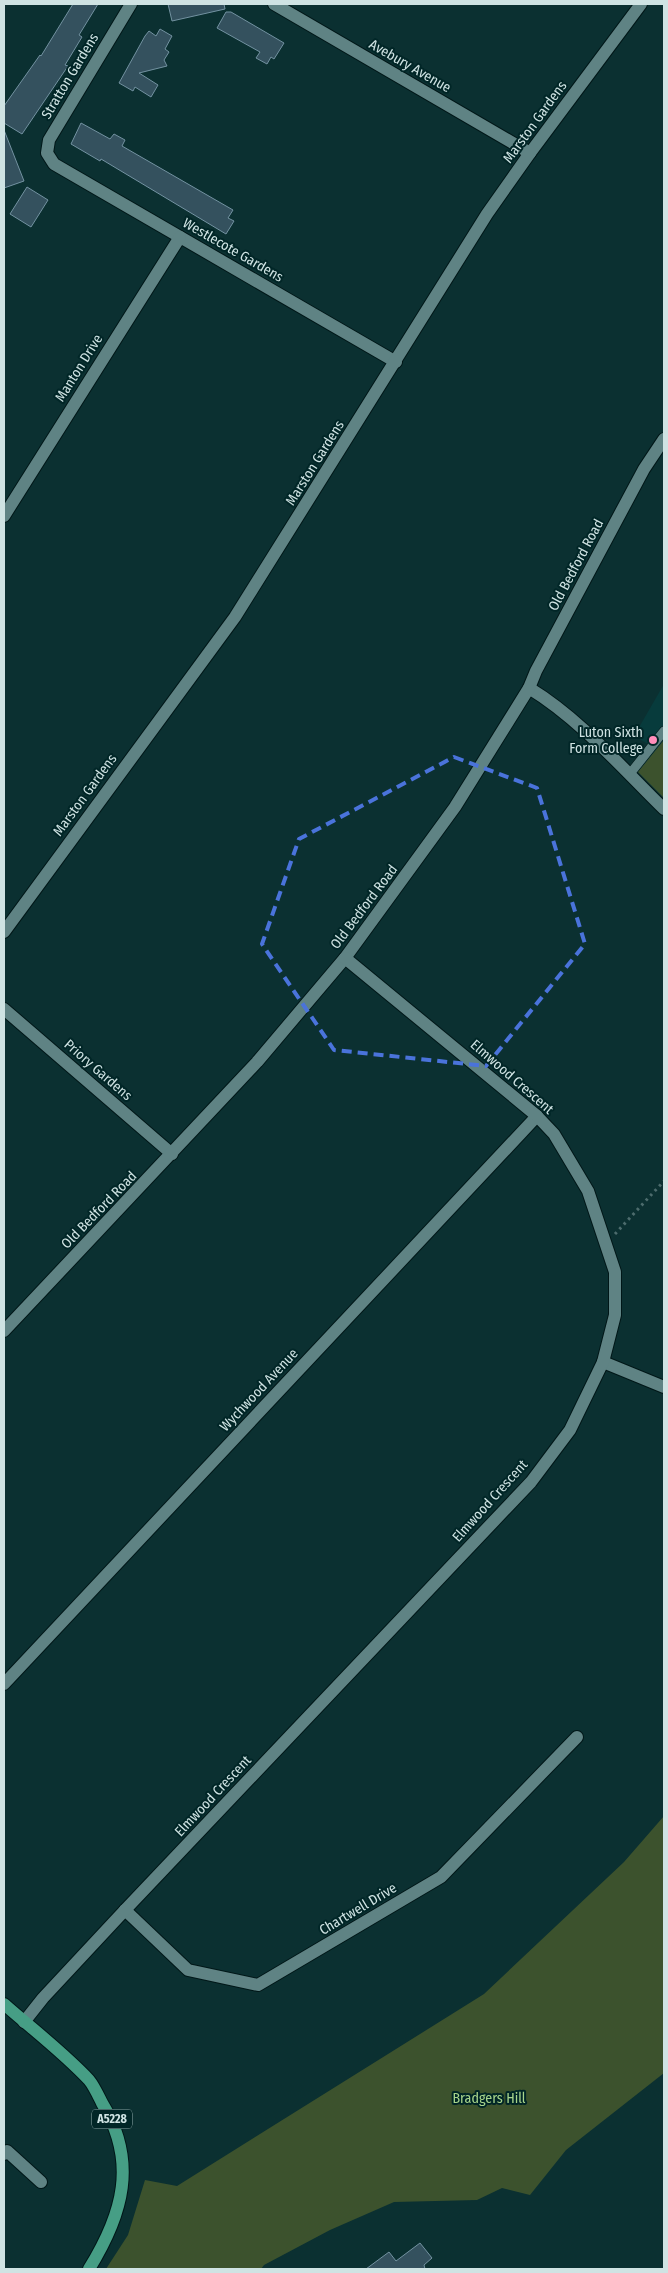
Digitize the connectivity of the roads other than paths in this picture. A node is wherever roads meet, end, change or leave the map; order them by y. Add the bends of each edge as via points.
1 (131, 4) edge
2 (274, 4) edge
3 (641, 4) edge
4 (530, 153) junction
5 (54, 164) joint
6 (180, 237) junction
7 (396, 362) junction
8 (664, 439) edge
9 (4, 516) edge
10 (530, 688) junction
11 (664, 731) edge
12 (629, 775) junction
13 (664, 809) edge
14 (4, 932) edge
15 (345, 958) junction
16 (4, 1009) edge
17 (537, 1116) junction
18 (172, 1154) junction
19 (4, 1331) edge
20 (603, 1362) junction
21 (664, 1387) edge
22 (4, 1684) edge
23 (577, 1737) dead end
24 (125, 1910) junction
25 (4, 2004) edge
26 (24, 2022) junction
27 (4, 2154) edge
28 (42, 2182) dead end
29 (88, 2269) edge

1 - 5 street, Stratton Gardens via 49,140 47,153
2 - 4 street, Avebury Avenue
3 - 4 street, Marston Gardens
4 - 7 street, Marston Gardens via 487,214
5 - 6 street, Westlecote Gardens
6 - 7 street, Westlecote Gardens
6 - 9 street, Manton Drive
7 - 14 street, Marston Gardens via 235,617
8 - 10 street, Old Bedford Road via 635,487 536,671
10 - 12 street
10 - 15 street, Old Bedford Road via 455,807
11 - 12 lane
12 - 13 street
15 - 17 street, Elmwood Crescent
15 - 18 street, Old Bedford Road via 257,1062
16 - 18 street, Priory Gardens
17 - 20 street, Elmwood Crescent via 554,1134 588,1191 615,1272 615,1314
17 - 22 street, Wychwood Avenue
18 - 19 street, Old Bedford Road
20 - 21 street
20 - 24 street, Elmwood Crescent via 570,1430 530,1482
23 - 24 street, Chartwell Drive via 441,1877 258,1985 188,1970
24 - 26 street, Elmwood Crescent
25 - 26 main road, A5228
26 - 29 main road, A5228 via 89,2081 114,2122 122,2157 121,2199 108,2238
27 - 28 street via 7,2151

